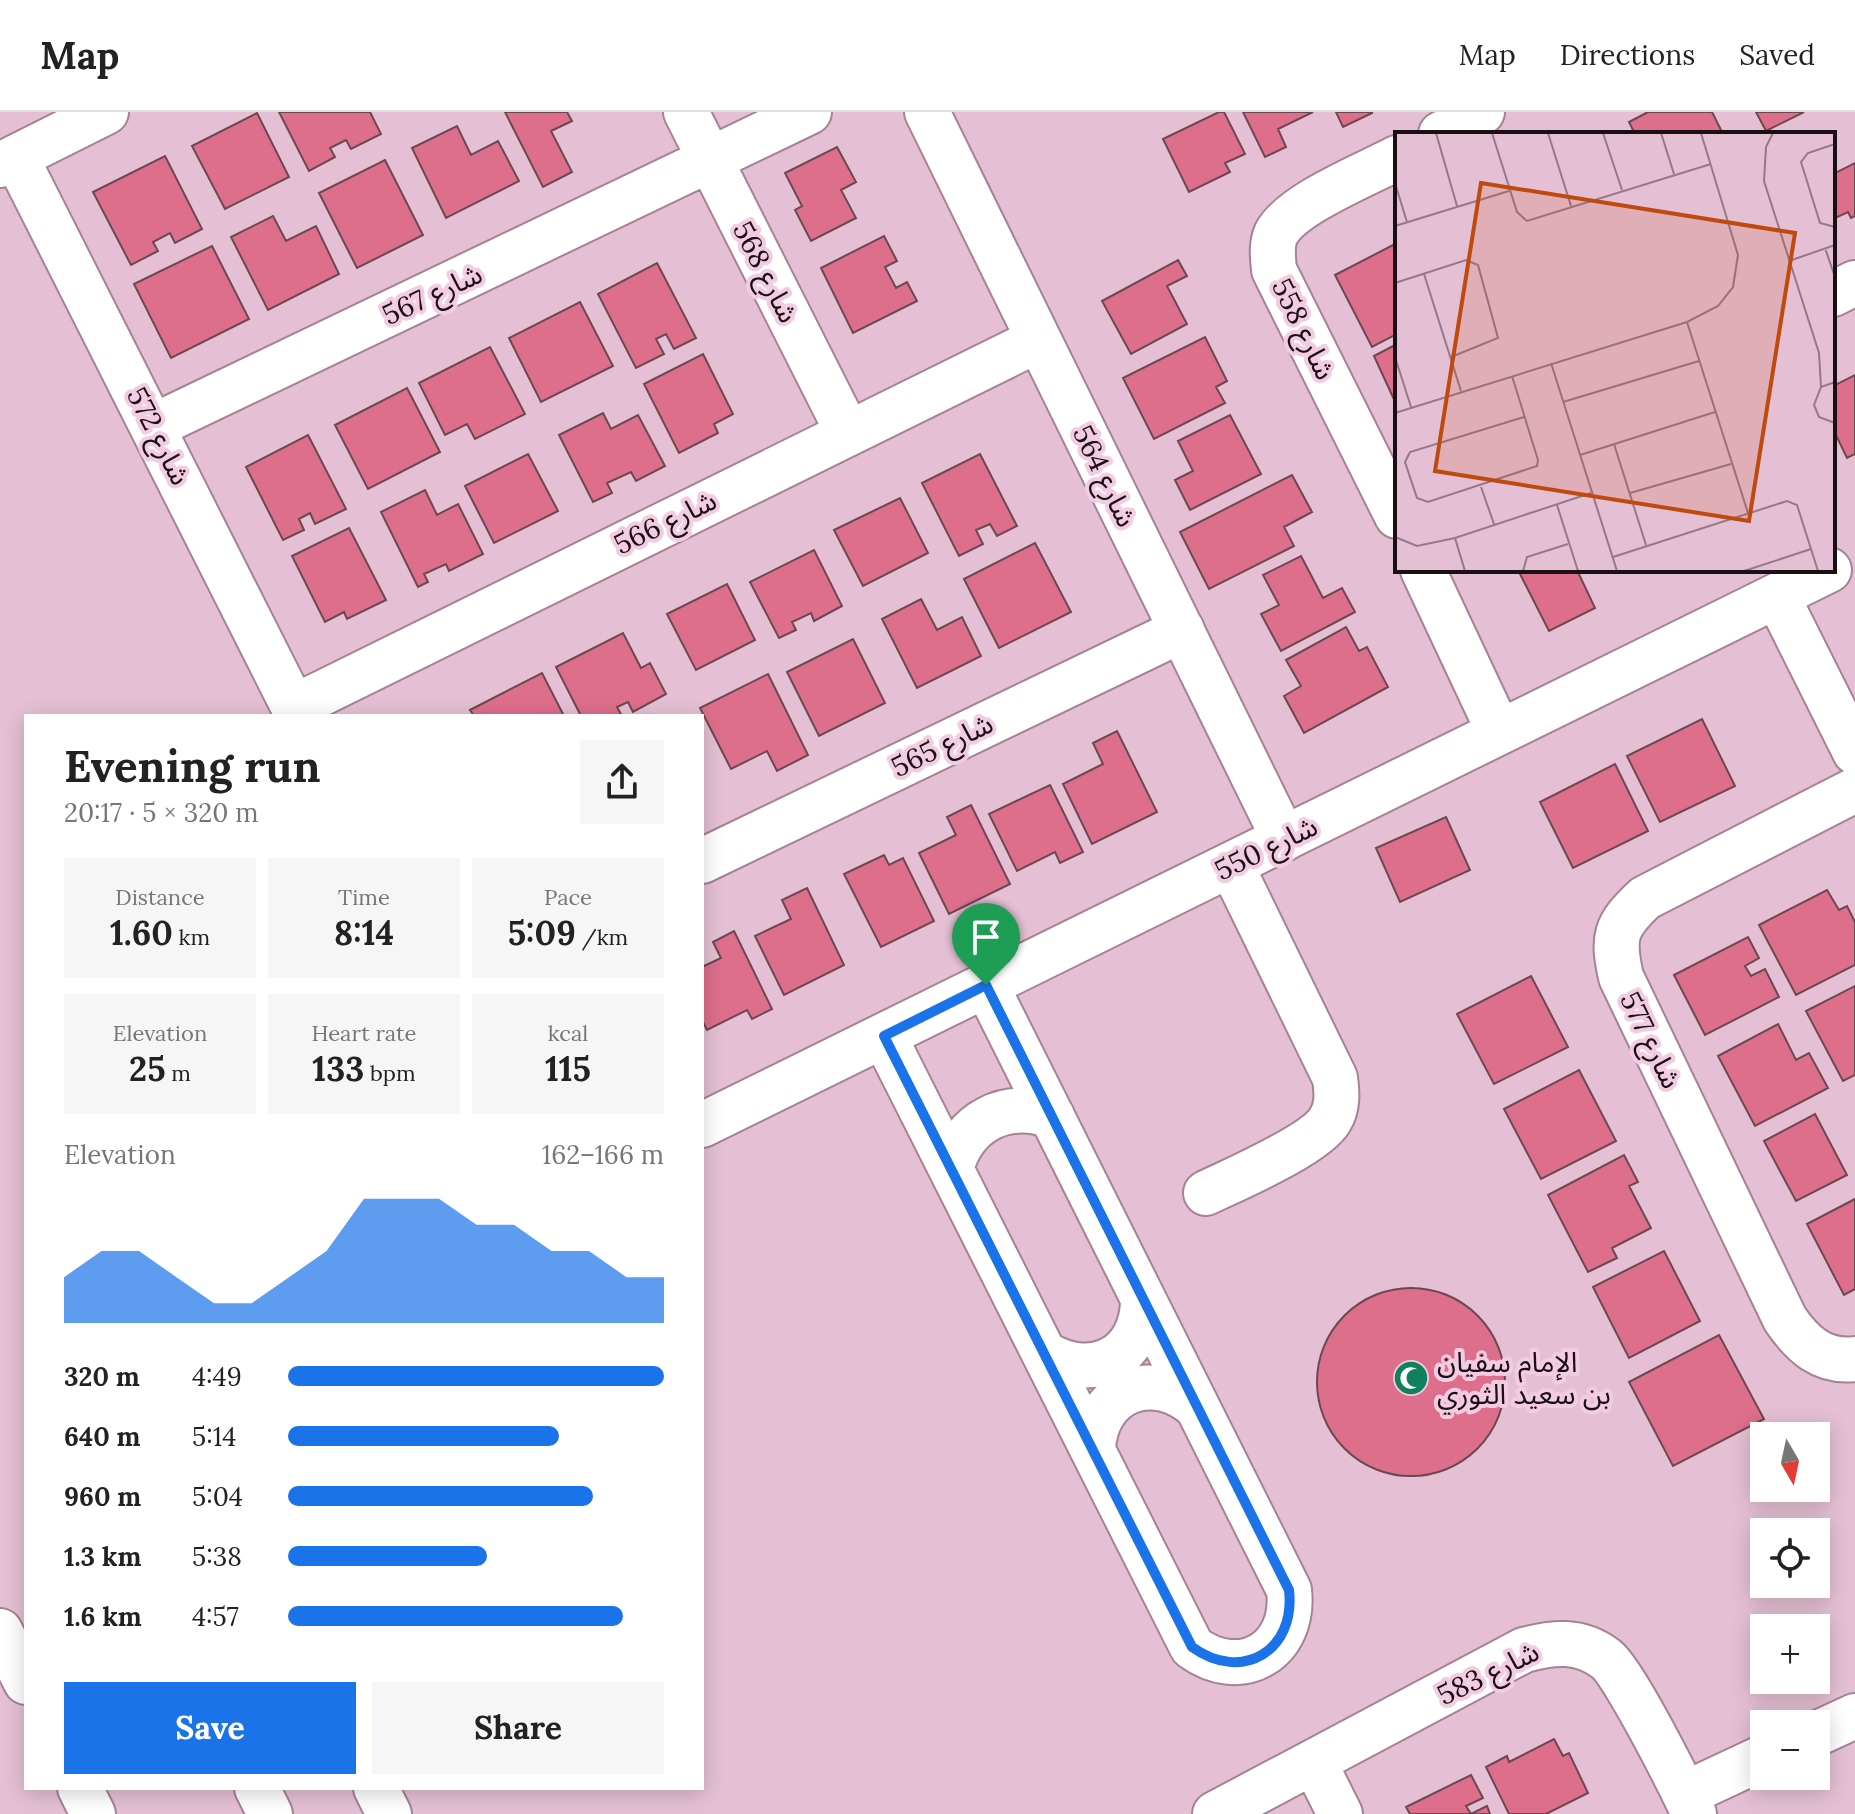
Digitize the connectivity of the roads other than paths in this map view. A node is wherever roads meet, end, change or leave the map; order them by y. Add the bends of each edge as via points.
1 (106, 112) edge
2 (686, 112) edge
3 (809, 112) edge
4 (1482, 112) edge
5 (943, 117) edge
6 (1445, 132) edge
7 (1395, 159) edge
8 (8, 161) edge
9 (710, 161) junction
10 (1855, 283) edge
11 (1835, 293) edge
12 (1038, 340) junction
13 (154, 426) junction
14 (847, 431) junction
15 (1395, 508) edge
16 (1855, 557) edge
17 (1835, 567) edge
18 (1424, 572) edge
19 (1825, 572) edge
20 (1777, 596) junction
21 (1182, 630) junction
22 (296, 711) edge
23 (1499, 732) junction
24 (1855, 752) edge
25 (1855, 790) edge
26 (1284, 839) junction
27 (704, 860) edge
28 (1231, 865) junction
29 (986, 985) junction
30 (884, 1036) junction
31 (1052, 1116) junction
32 (704, 1124) edge
33 (951, 1169) junction
34 (1206, 1193) dead end
35 (1143, 1299) junction
36 (1044, 1353) junction
37 (1855, 1359) edge
38 (1197, 1407) junction
39 (1093, 1449) junction
40 (1855, 1716) edge
41 (1830, 1728) edge
42 (1315, 1764) junction
43 (1750, 1766) edge
44 (81, 1790) edge
45 (258, 1790) edge
46 (377, 1790) edge
47 (1690, 1804) edge
48 (93, 1814) edge
49 (270, 1814) edge
50 (389, 1814) edge
51 (1215, 1814) edge
52 (1340, 1814) edge

1 - 8 street
2 - 9 street, شارع 568
3 - 9 street, شارع 567
4 - 6 street
5 - 12 street, شارع 564
7 - 15 street, شارع 558 via 1285,222 1272,252 1274,270
8 - 13 street, شارع 572
9 - 13 street, شارع 567
9 - 14 street, شارع 568
10 - 11 street
12 - 14 street, شارع 566
12 - 21 street, شارع 564
13 - 22 street, شارع 572
14 - 22 street, شارع 566
16 - 17 street, شارع 550
18 - 23 street
19 - 20 street, شارع 550
20 - 23 street, شارع 550
20 - 24 street
21 - 26 street, شارع 564
21 - 27 street, شارع 565
23 - 26 street, شارع 550
25 - 37 street, شارع 577 via 1645,898 1624,918 1615,937 1621,977 1785,1319 1800,1340 1821,1354
26 - 28 street, شارع 550
28 - 29 street, شارع 550
28 - 34 street via 1335,1078 1337,1093 1335,1108 1319,1134
29 - 30 street, شارع 550
29 - 31 street
30 - 32 street, شارع 550
30 - 33 street
31 - 33 street via 1021,1109 990,1117 964,1138
31 - 35 street
33 - 36 street
35 - 36 street via 1139,1329 1107,1362 1074,1366
35 - 38 street
36 - 39 street
38 - 39 street via 1158,1387 1128,1391 1105,1409 1093,1435
38 - 39 street via 1289,1590 1289,1621 1272,1648 1259,1657 1217,1661 1192,1647
40 - 41 street
42 - 47 street, شارع 583 via 1524,1650 1555,1641 1607,1659
42 - 51 street, شارع 583
42 - 52 street
43 - 47 street
44 - 48 street
45 - 49 street
46 - 50 street

